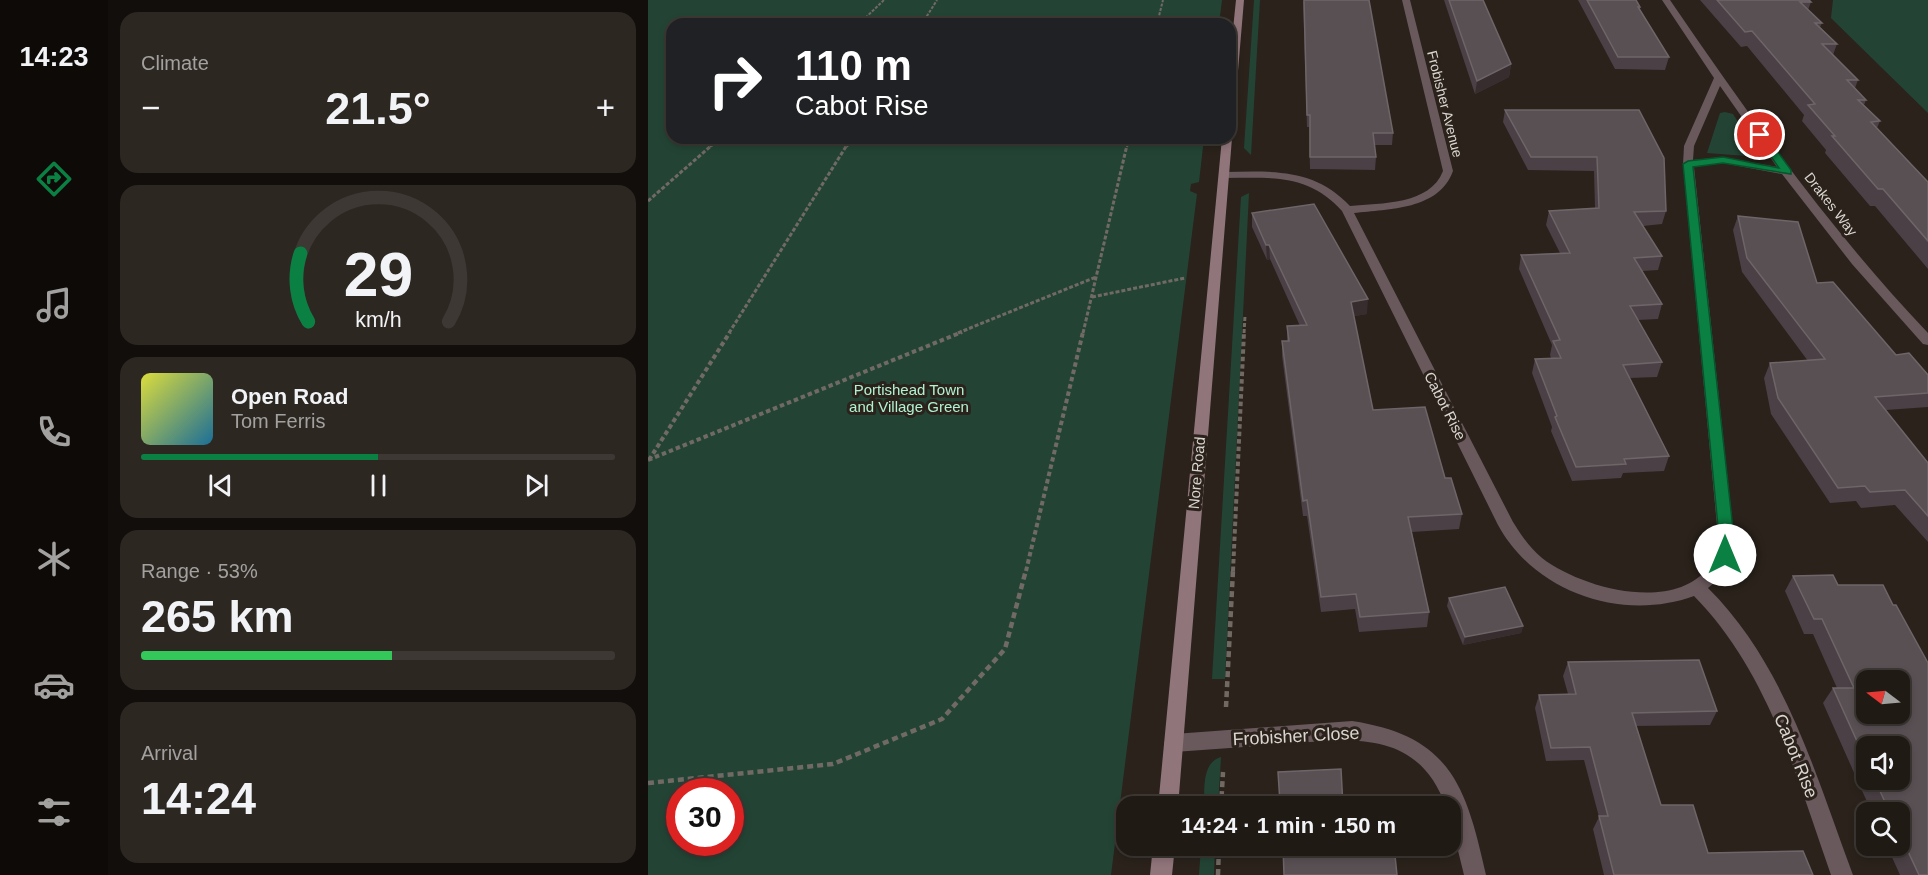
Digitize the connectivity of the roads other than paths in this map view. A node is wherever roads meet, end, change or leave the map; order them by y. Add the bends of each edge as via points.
1 (1240, 0) edge
2 (1406, 0) edge
3 (1666, 0) edge
4 (1236, 42) edge
5 (1719, 78) junction
6 (1227, 144) edge
7 (1688, 164) junction
8 (1787, 172) junction
9 (1224, 175) junction
10 (1347, 210) junction
11 (1928, 340) edge
12 (1696, 587) junction
13 (1174, 744) junction
14 (1169, 796) edge
15 (1163, 856) edge
16 (1161, 875) edge
17 (1475, 875) edge
18 (1842, 875) edge

1 - 4 street
2 - 10 street, Frobisher Avenue via 1447,178 1442,187 1426,197
3 - 5 street, Drakes Way
5 - 7 street via 1689,146
5 - 8 street, Drakes Way
6 - 9 street, Nore Road
7 - 8 street via 1723,160
7 - 12 street, Cabot Rise via 1727,547 1716,572
8 - 11 street, Drakes Way via 1857,263
9 - 10 street, Cabot Rise via 1306,180 1326,190
9 - 13 street, Nore Road
10 - 12 street, Cabot Rise via 1519,547 1561,578 1616,597 1652,600
12 - 18 street, Cabot Rise via 1723,612 1757,669 1792,743
13 - 14 street, Nore Road
13 - 17 street, Frobisher Close via 1352,730 1381,734 1405,743 1429,759 1448,785 1463,820
15 - 16 street

